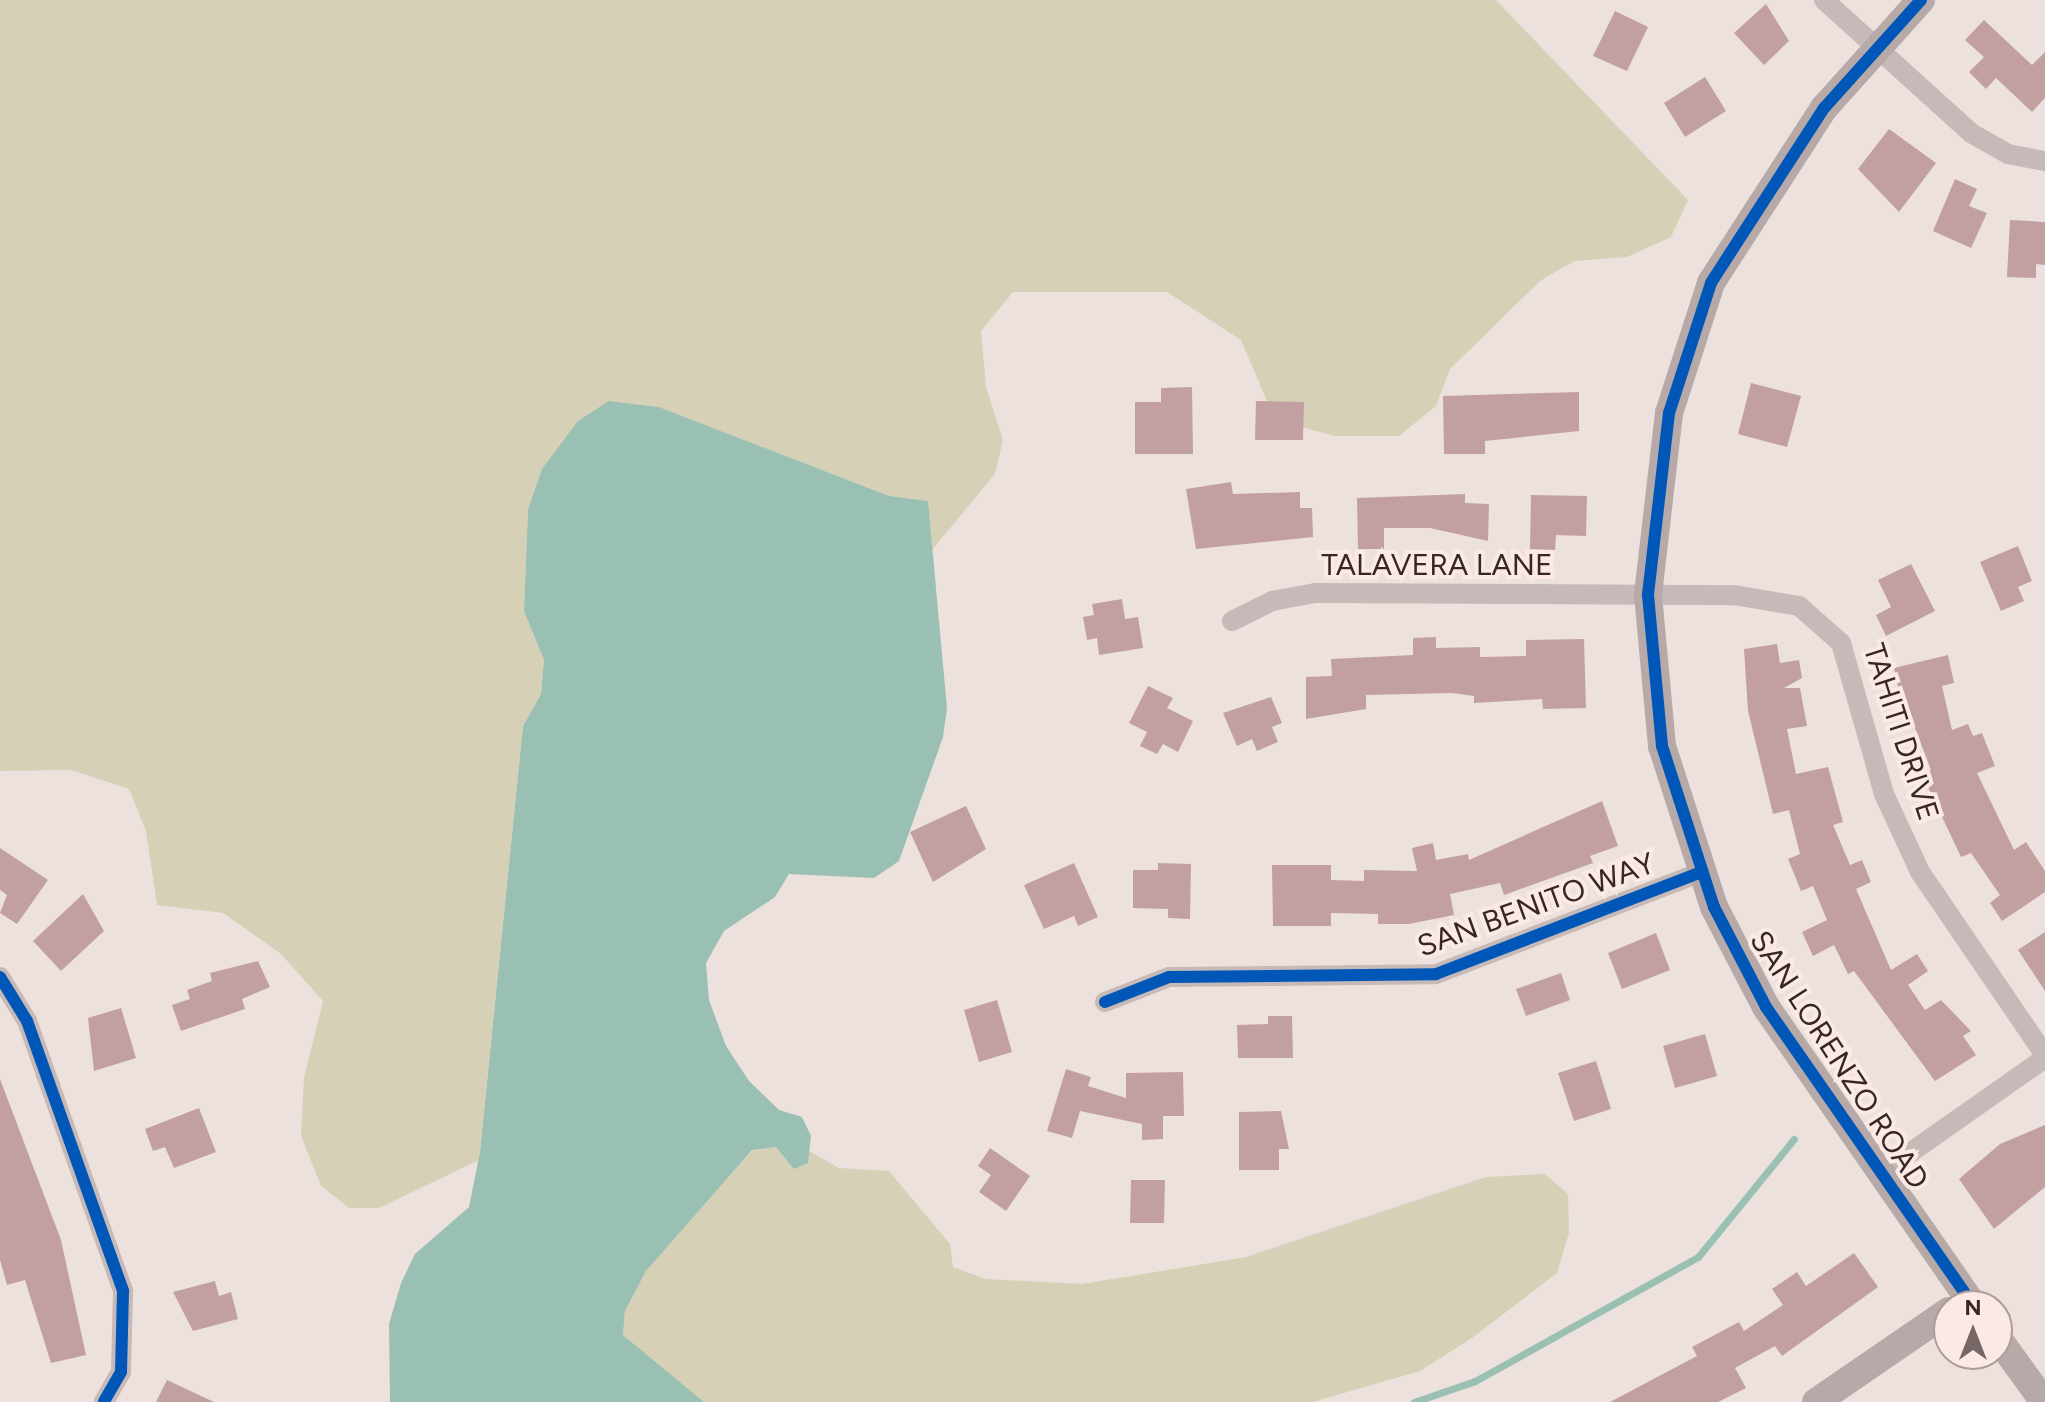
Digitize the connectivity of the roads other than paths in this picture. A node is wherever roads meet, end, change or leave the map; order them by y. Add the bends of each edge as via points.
1 (1824, 0) edge
2 (1921, 0) edge
3 (1877, 48) junction
4 (2045, 161) edge
5 (1648, 595) junction
6 (1232, 621) dead end
7 (1699, 873) junction
8 (0, 977) edge
9 (1105, 1002) dead end
10 (2045, 1056) edge
11 (1880, 1174) junction
12 (1953, 1290) edge
13 (1933, 1324) edge
14 (2013, 1359) edge
15 (104, 1402) edge
16 (1816, 1402) edge
17 (2044, 1402) edge

1 - 3 street
2 - 3 street, SAN LORENZO ROAD
3 - 4 street via 1991,147
3 - 5 street, SAN LORENZO ROAD via 1824,108 1711,283 1669,413
5 - 6 street, TALAVERA LANE via 1315,593 1272,601
5 - 7 street, SAN LORENZO ROAD via 1662,746
5 - 10 street, TAHITI DRIVE via 1785,600 1835,634 1907,846
7 - 9 street, SAN BENITO WAY via 1436,974 1169,977
7 - 11 street, SAN LORENZO ROAD via 1766,1007
8 - 15 street via 27,1021 123,1291 121,1372
10 - 11 street
11 - 12 street, SAN LORENZO ROAD
13 - 16 street
14 - 17 street

